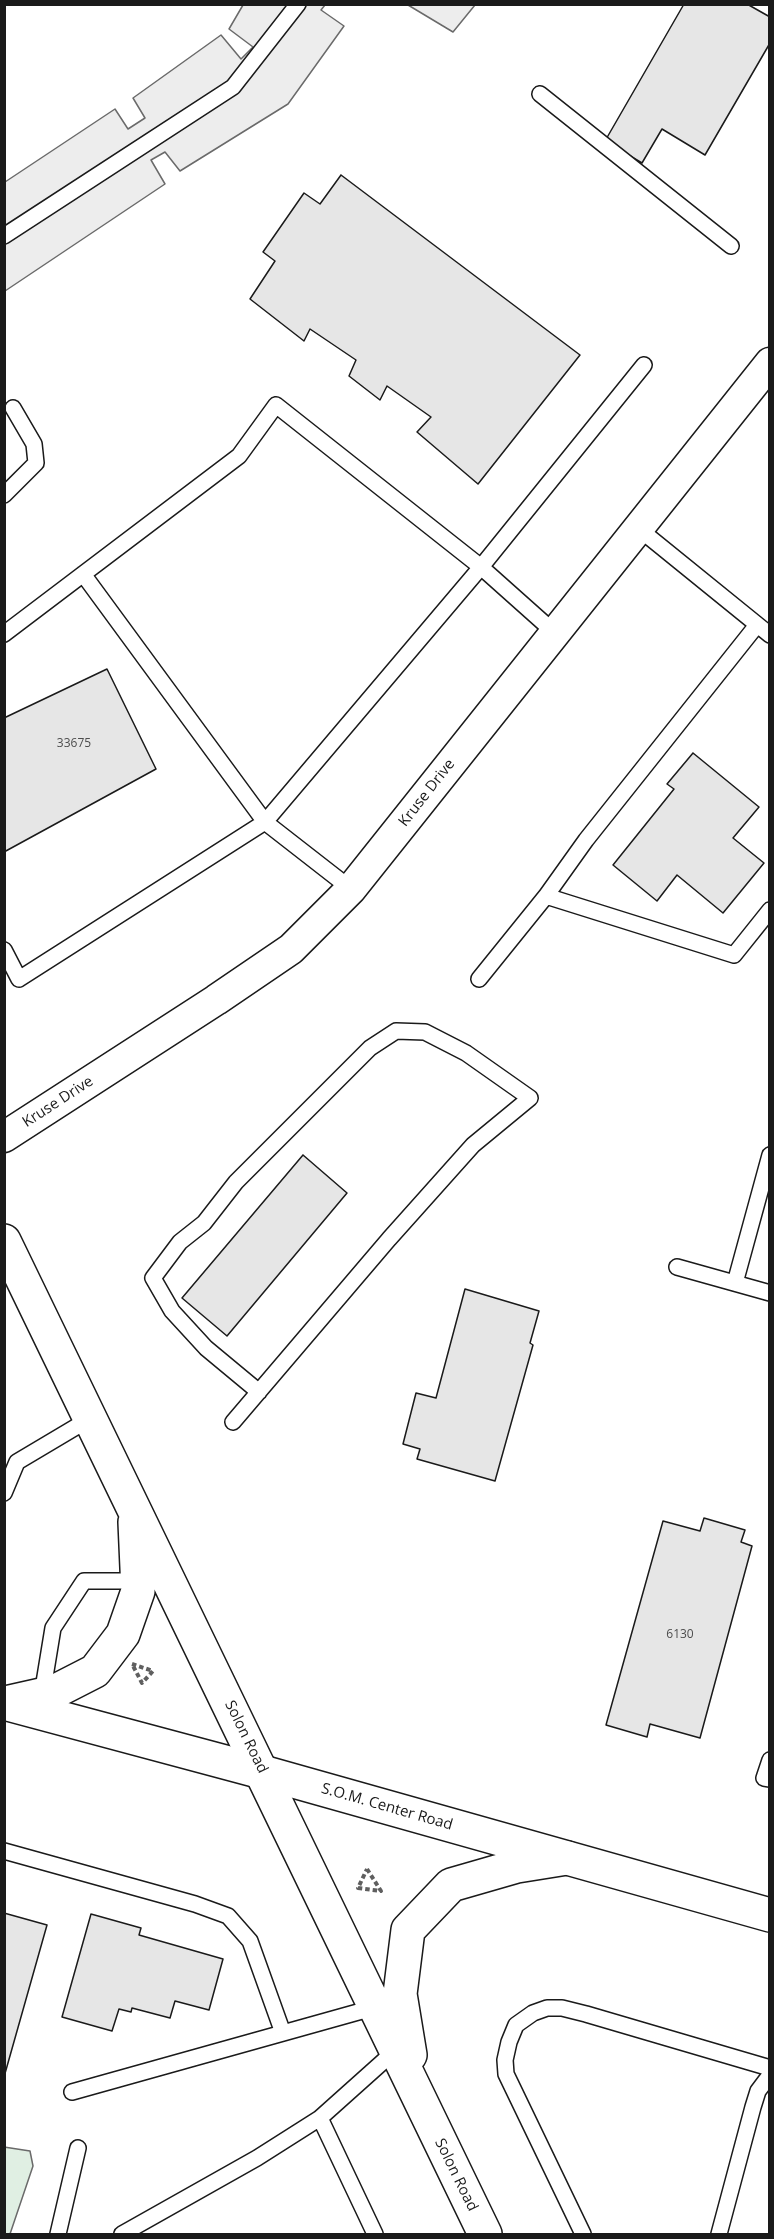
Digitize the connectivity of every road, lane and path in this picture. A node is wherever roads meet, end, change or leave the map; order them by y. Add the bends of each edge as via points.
1 (298, 4) edge
2 (540, 94) dead end
3 (4, 236) edge
4 (731, 246) dead end
5 (770, 363) edge
6 (644, 365) dead end
7 (13, 408) dead end
8 (4, 495) edge
9 (638, 528) junction
10 (481, 567) junction
11 (83, 574) junction
12 (764, 630) edge
13 (555, 633) junction
14 (4, 634) edge
15 (265, 822) junction
16 (351, 889) junction
17 (546, 896) junction
18 (770, 910) edge
19 (4, 950) edge
20 (479, 979) dead end
21 (4, 1137) edge
22 (770, 1155) edge
23 (4, 1240) edge
24 (677, 1267) dead end
25 (735, 1283) junction
26 (770, 1293) edge
27 (259, 1392) junction
28 (91, 1418) junction
29 (233, 1422) dead end
30 (4, 1493) edge
31 (135, 1508) junction
32 (137, 1581) junction
33 (153, 1671) joint
34 (42, 1695) junction
35 (5, 1703) edge
36 (770, 1760) edge
37 (262, 1772) junction
38 (770, 1779) edge
39 (4, 1851) edge
40 (567, 1858) junction
41 (381, 1891) joint
42 (770, 1915) edge
43 (375, 2007) junction
44 (283, 2033) junction
45 (396, 2050) junction
46 (770, 2068) edge
47 (770, 2074) edge
48 (72, 2092) dead end
49 (417, 2092) junction
50 (321, 2118) junction
51 (78, 2148) dead end
52 (58, 2235) edge
53 (122, 2235) edge
54 (375, 2235) edge
55 (485, 2235) edge
56 (583, 2235) edge
57 (719, 2235) edge

1 - 3 lane via 233,87
2 - 4 lane
5 - 9 street, Kruse Drive
6 - 10 lane
7 - 8 lane via 34,444 36,463
9 - 12 lane
9 - 13 street, Kruse Drive
10 - 11 lane via 276,405 239,456
10 - 13 lane
10 - 15 lane
11 - 14 lane
11 - 15 lane
12 - 17 lane via 585,840
13 - 16 street, Kruse Drive
15 - 16 lane
15 - 19 lane via 19,979
16 - 21 street, Kruse Drive via 291,949
17 - 18 lane via 734,955
17 - 20 lane
22 - 25 lane
23 - 28 street, Solon Road
24 - 25 lane
25 - 26 lane
27 - 27 lane via 473,1145 530,1098 466,1053 425,1032 396,1031 370,1048 236,1182 204,1223 180,1242 153,1278 172,1311 206,1348
27 - 29 lane
28 - 30 lane via 17,1462
28 - 31 street, Solon Road
31 - 32 street
31 - 37 street, Solon Road
32 - 34 street via 138,1592 123,1634 95,1671
32 - 34 lane via 84,1581 53,1628
33 - 33 path via 142,1668 132,1664 142,1683
34 - 35 street
35 - 37 street, S.O.M. Center Road
36 - 38 lane via 764,1778
37 - 40 street, S.O.M. Center Road
37 - 43 street, Solon Road
39 - 44 lane via 228,1916 250,1941
40 - 42 street, S.O.M. Center Road
40 - 49 street via 517,1866 451,1885 408,1930 400,1994
41 - 41 path via 377,1884 367,1869 358,1888
43 - 44 lane
43 - 45 street, Solon Road
44 - 48 lane
45 - 49 street, Solon Road
45 - 50 lane
46 - 56 lane via 562,2008 533,2013 516,2025 508,2042 506,2074
47 - 57 lane via 758,2091
49 - 55 street, Solon Road
50 - 53 lane
50 - 54 lane
51 - 52 lane

